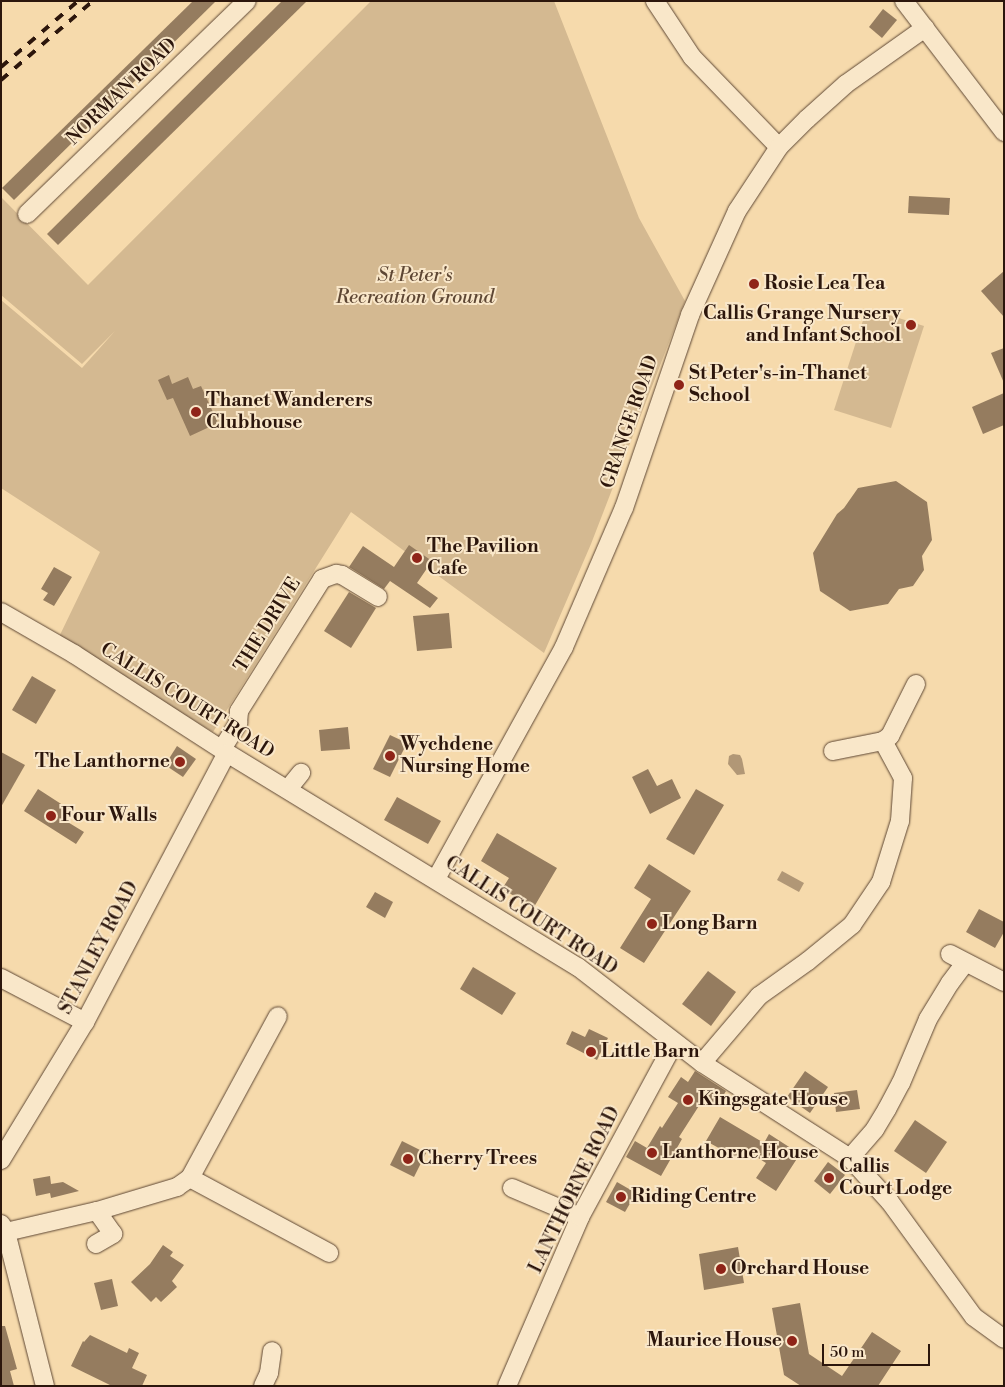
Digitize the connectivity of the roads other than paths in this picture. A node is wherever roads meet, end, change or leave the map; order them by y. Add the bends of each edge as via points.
1 (246, 1) edge
2 (655, 1) edge
3 (904, 1) edge
4 (925, 28) junction
5 (1004, 132) edge
6 (779, 147) junction
7 (27, 214) dead end
8 (378, 597) dead end
9 (1, 612) edge
10 (908, 690) dead end
11 (883, 741) junction
12 (225, 751) junction
13 (833, 753) dead end
14 (301, 773) dead end
15 (288, 789) junction
16 (436, 880) junction
17 (1, 978) edge
18 (1004, 982) edge
19 (278, 1016) dead end
20 (85, 1022) junction
21 (674, 1043) junction
22 (702, 1063) junction
23 (850, 1158) junction
24 (1, 1160) edge
25 (190, 1178) junction
26 (509, 1187) dead end
27 (97, 1211) junction
28 (580, 1217) junction
29 (4, 1228) edge
30 (96, 1244) dead end
31 (329, 1253) dead end
32 (1004, 1339) edge
33 (272, 1352) dead end
34 (45, 1386) edge
35 (263, 1386) edge
36 (507, 1386) edge

1 - 7 street, NORMAN ROAD
2 - 6 street via 692,56
3 - 4 street
4 - 5 street
4 - 6 street, GRANGE ROAD via 846,84
6 - 16 street, GRANGE ROAD via 737,211 698,294 624,508 564,647
8 - 12 street, THE DRIVE via 342,575 322,579 239,711 238,723
9 - 12 street, CALLIS COURT ROAD via 74,654
10 - 11 street via 894,730
11 - 13 street
11 - 22 street via 903,778 900,821 881,882 852,925 759,996
12 - 15 street, CALLIS COURT ROAD
12 - 20 street, STANLEY ROAD
14 - 15 street
15 - 16 street, CALLIS COURT ROAD
16 - 21 street, CALLIS COURT ROAD via 578,967
17 - 20 street
18 - 23 street via 957,958 950,983 928,1019 887,1109
19 - 25 street
20 - 24 street, STANLEY ROAD
21 - 22 street, CALLIS COURT ROAD
21 - 28 street, LANTHORNE ROAD
22 - 23 street, CALLIS COURT ROAD
23 - 32 street, CALLIS COURT ROAD via 896,1209 974,1317
25 - 27 street via 177,1187
25 - 31 street
26 - 28 street
27 - 29 street
27 - 30 street via 113,1234
28 - 36 street, LANTHORNE ROAD
29 - 34 street
33 - 35 street

